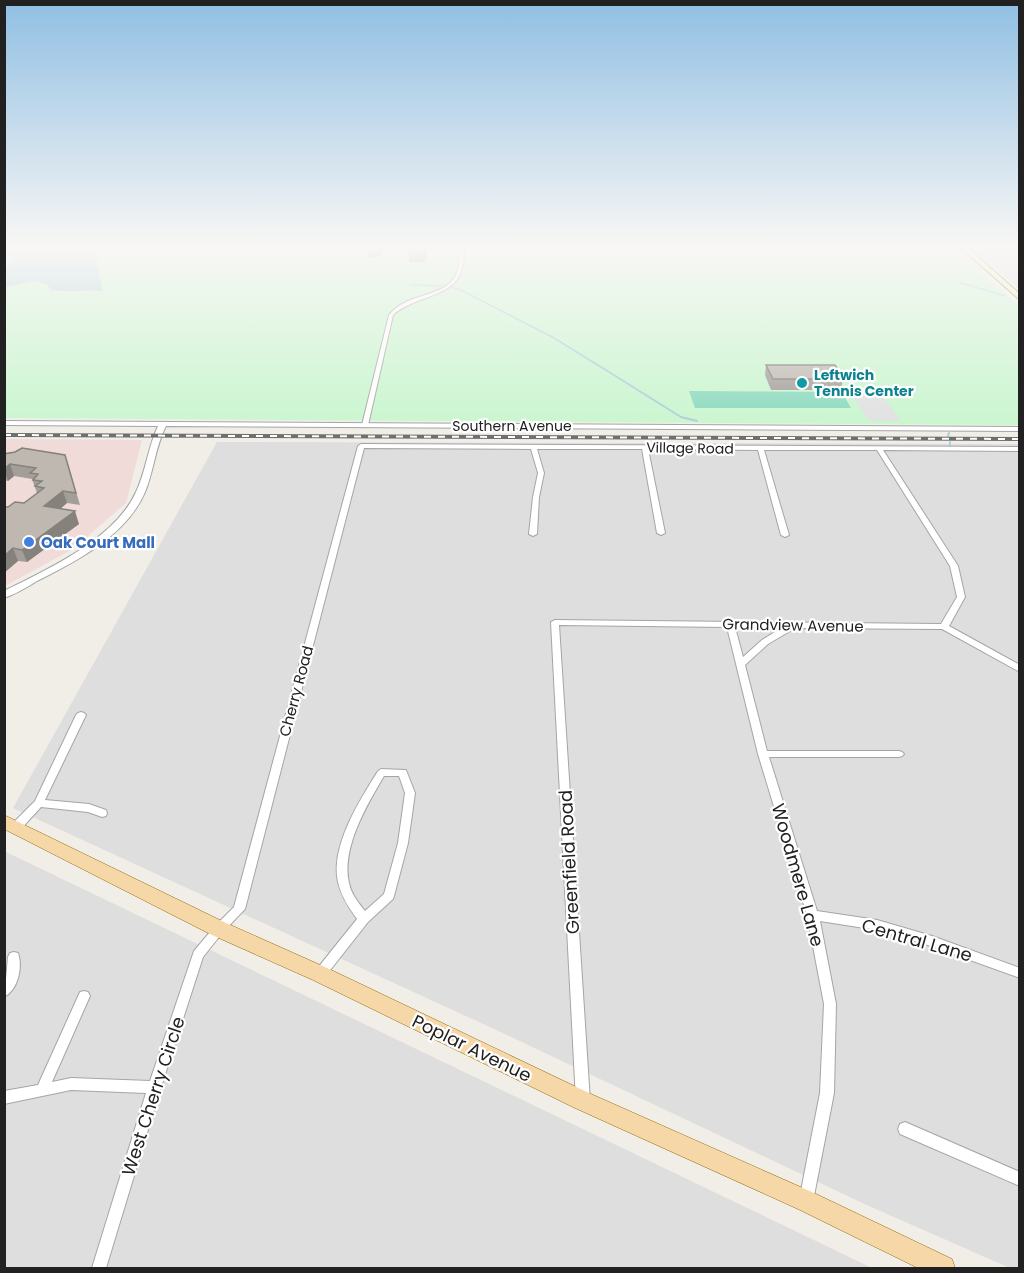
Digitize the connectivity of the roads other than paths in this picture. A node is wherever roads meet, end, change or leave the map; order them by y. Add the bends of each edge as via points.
1 (398, 307) edge
2 (4, 423) edge
3 (163, 424) junction
4 (365, 425) junction
5 (1020, 429) edge
6 (361, 446) joint
7 (534, 448) junction
8 (645, 448) junction
9 (761, 449) junction
10 (879, 449) junction
11 (1019, 450) edge
12 (661, 533) dead end
13 (533, 534) dead end
14 (785, 535) dead end
15 (4, 595) edge
16 (555, 622) joint
17 (730, 624) junction
18 (793, 625) junction
19 (945, 627) junction
20 (740, 664) junction
21 (1020, 669) edge
22 (81, 715) dead end
23 (763, 754) junction
24 (899, 754) dead end
25 (39, 804) junction
26 (102, 813) dead end
27 (10, 824) edge
28 (813, 915) junction
29 (364, 919) junction
30 (219, 929) junction
31 (14, 957) dead end
32 (1020, 973) edge
33 (320, 974) junction
34 (4, 992) edge
35 (84, 996) dead end
36 (154, 1087) junction
37 (43, 1088) junction
38 (4, 1098) edge
39 (583, 1101) junction
40 (905, 1129) dead end
41 (1020, 1179) edge
42 (806, 1201) junction
43 (99, 1269) edge
44 (943, 1269) edge

1 - 4 street via 391,315
2 - 3 street, Southern Avenue
3 - 4 street, Southern Avenue
3 - 15 street via 139,496 128,512 103,536 63,564
4 - 5 street, Southern Avenue
6 - 7 street, Village Road
6 - 30 street, Cherry Road via 239,909
7 - 8 street, Village Road
7 - 13 street via 541,473
8 - 9 street, Village Road
8 - 12 street
9 - 10 street, Village Road
9 - 14 street
10 - 11 street, Village Road
10 - 19 street via 954,566 961,597
16 - 17 street, Grandview Avenue
16 - 39 street, Greenfield Road
17 - 18 street, Grandview Avenue
17 - 20 street, Woodmere Lane
18 - 19 street, Grandview Avenue
18 - 20 street
19 - 21 street, Grandview Avenue
20 - 23 street, Woodmere Lane
22 - 25 street
23 - 24 street
23 - 28 street, Woodmere Lane
25 - 26 street via 85,807
25 - 27 street
27 - 30 main road, Poplar Avenue
28 - 32 street, Central Lane via 877,925
28 - 42 street, Woodmere Lane via 830,1004 827,1093
29 - 29 street via 389,896 392,886 410,793 403,772 381,773 358,811 342,860 346,894
29 - 33 street
30 - 33 main road, Poplar Avenue
30 - 36 street, West Cherry Circle via 198,955
31 - 34 street via 12,980
33 - 39 main road, Poplar Avenue
35 - 37 street
36 - 37 street via 71,1084
36 - 43 street, West Cherry Circle
37 - 38 street
39 - 42 main road, Poplar Avenue
40 - 41 street
42 - 44 main road, Poplar Avenue

